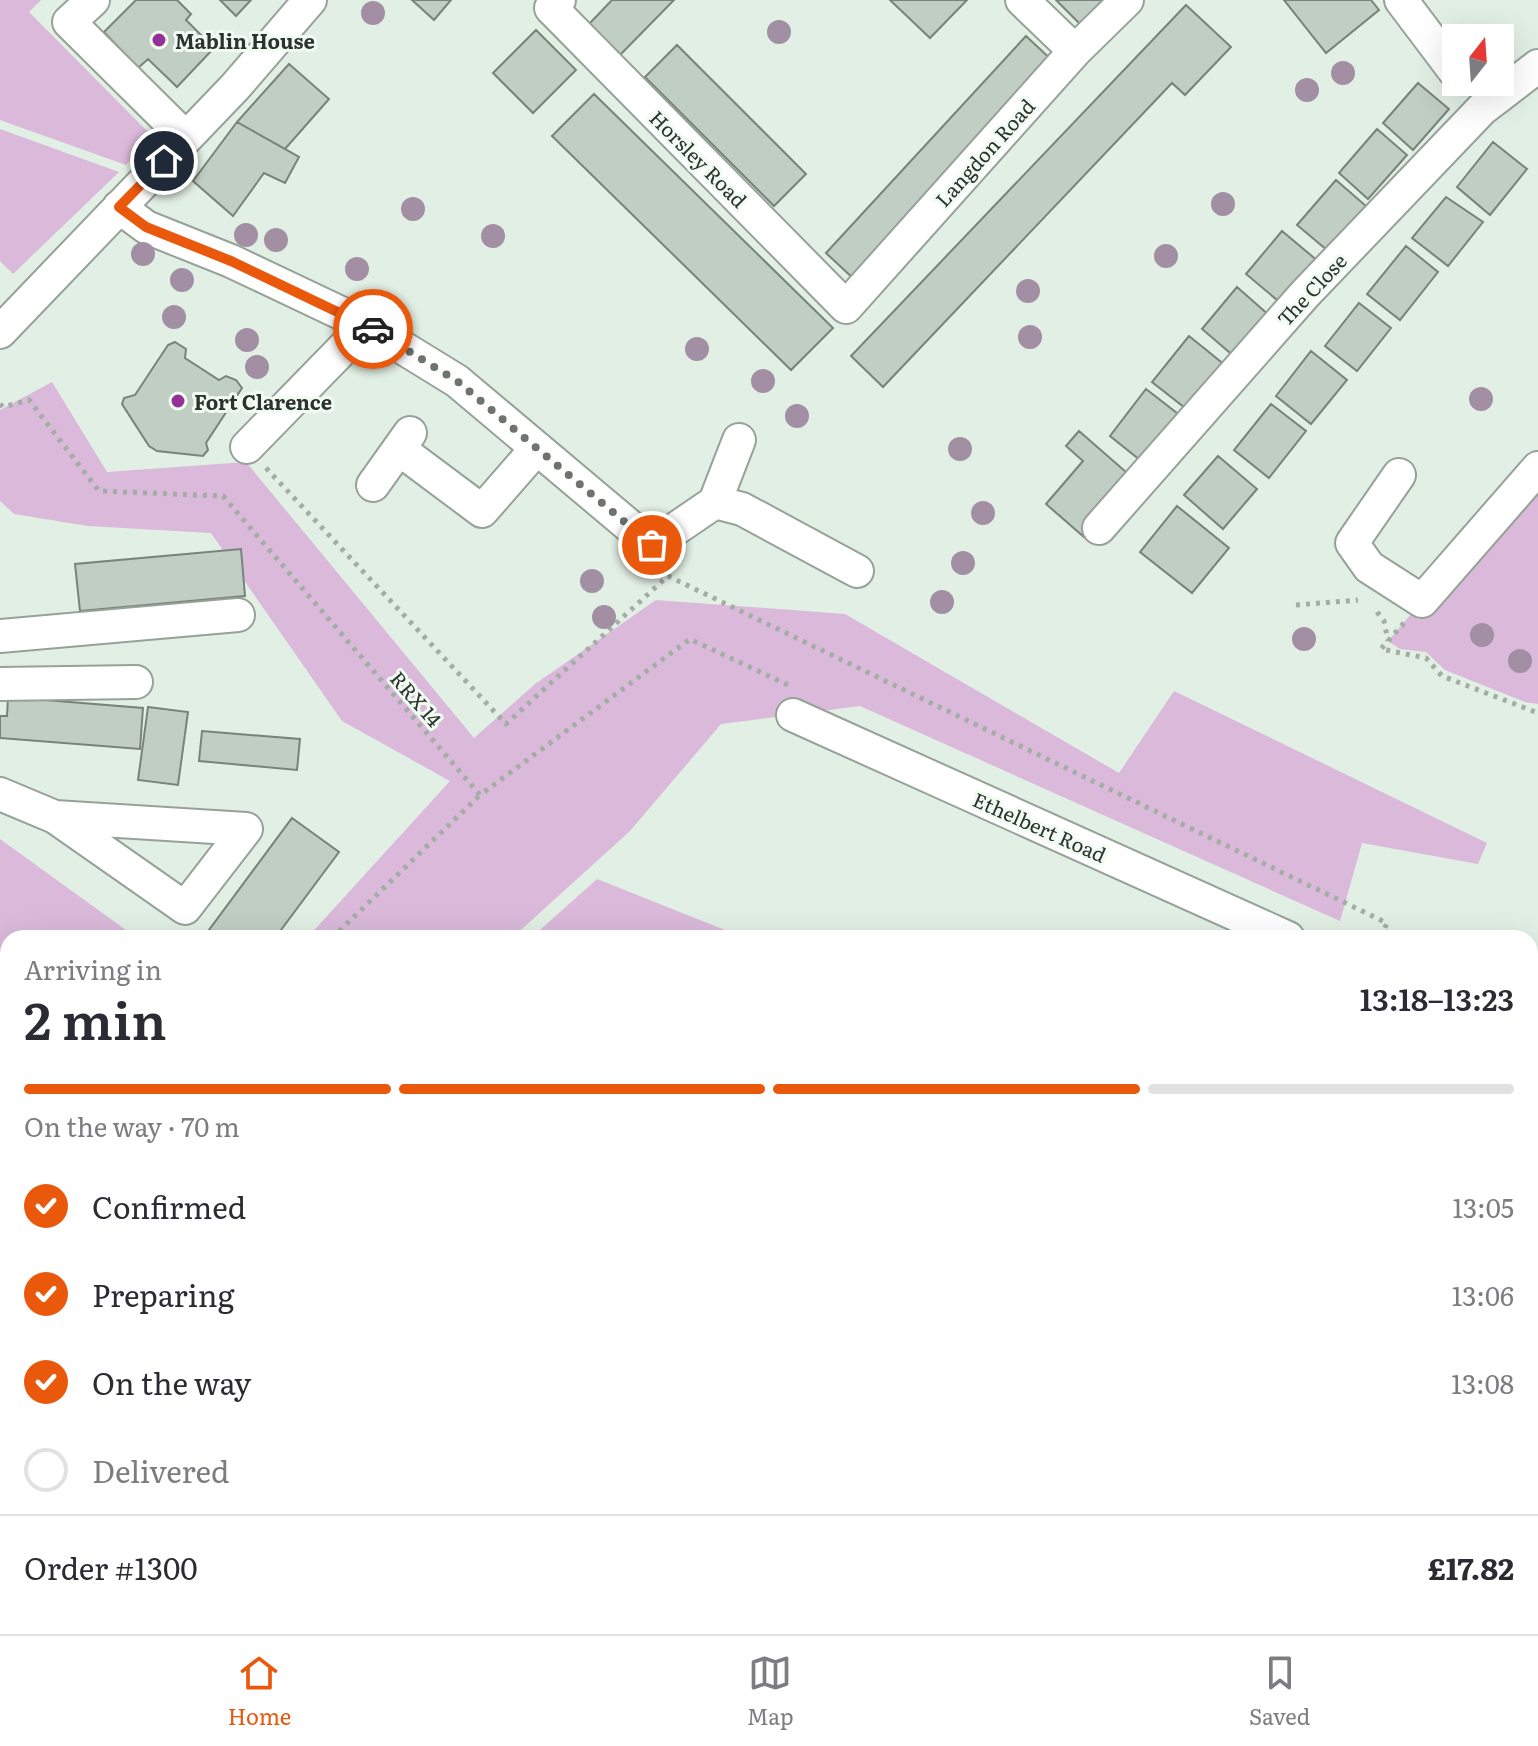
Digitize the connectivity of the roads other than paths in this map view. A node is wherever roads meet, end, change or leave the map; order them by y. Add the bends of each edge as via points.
1 (93, 0) edge
2 (310, 0) edge
3 (1022, 0) edge
4 (1127, 0) edge
5 (1401, 0) edge
6 (555, 4) edge
7 (1075, 51) junction
8 (1442, 54) edge
9 (1538, 66) edge
10 (1473, 96) edge
11 (1482, 109) junction
12 (186, 138) junction
13 (119, 207) junction
14 (846, 307) joint
15 (366, 325) junction
16 (0, 332) edge
17 (739, 440) dead end
18 (247, 447) dead end
19 (537, 448) junction
20 (1538, 468) edge
21 (1399, 475) dead end
22 (373, 485) dead end
23 (715, 502) junction
24 (1099, 528) dead end
25 (857, 571) dead end
26 (238, 615) dead end
27 (0, 636) edge
28 (136, 682) dead end
29 (0, 684) edge
30 (793, 715) dead end
31 (0, 794) edge
32 (55, 817) junction
33 (1270, 930) edge

1 - 12 street via 69,22
2 - 12 street
3 - 7 street
4 - 7 street, Langdon Road
5 - 8 street
6 - 14 street, Horsley Road
7 - 14 street, Langdon Road
9 - 11 street, The Close
10 - 11 street
11 - 24 street, The Close via 1305,294
12 - 13 street
13 - 15 street via 146,227
13 - 16 street
15 - 18 street
15 - 19 street via 457,381
17 - 23 street
19 - 22 street via 482,511 405,441
19 - 23 street via 652,545
20 - 21 street via 1422,601 1369,567 1352,543
23 - 25 street via 742,509
26 - 27 street
28 - 29 street
30 - 33 street, Ethelbert Road
31 - 32 street
32 - 32 street via 151,823 246,829 185,908

